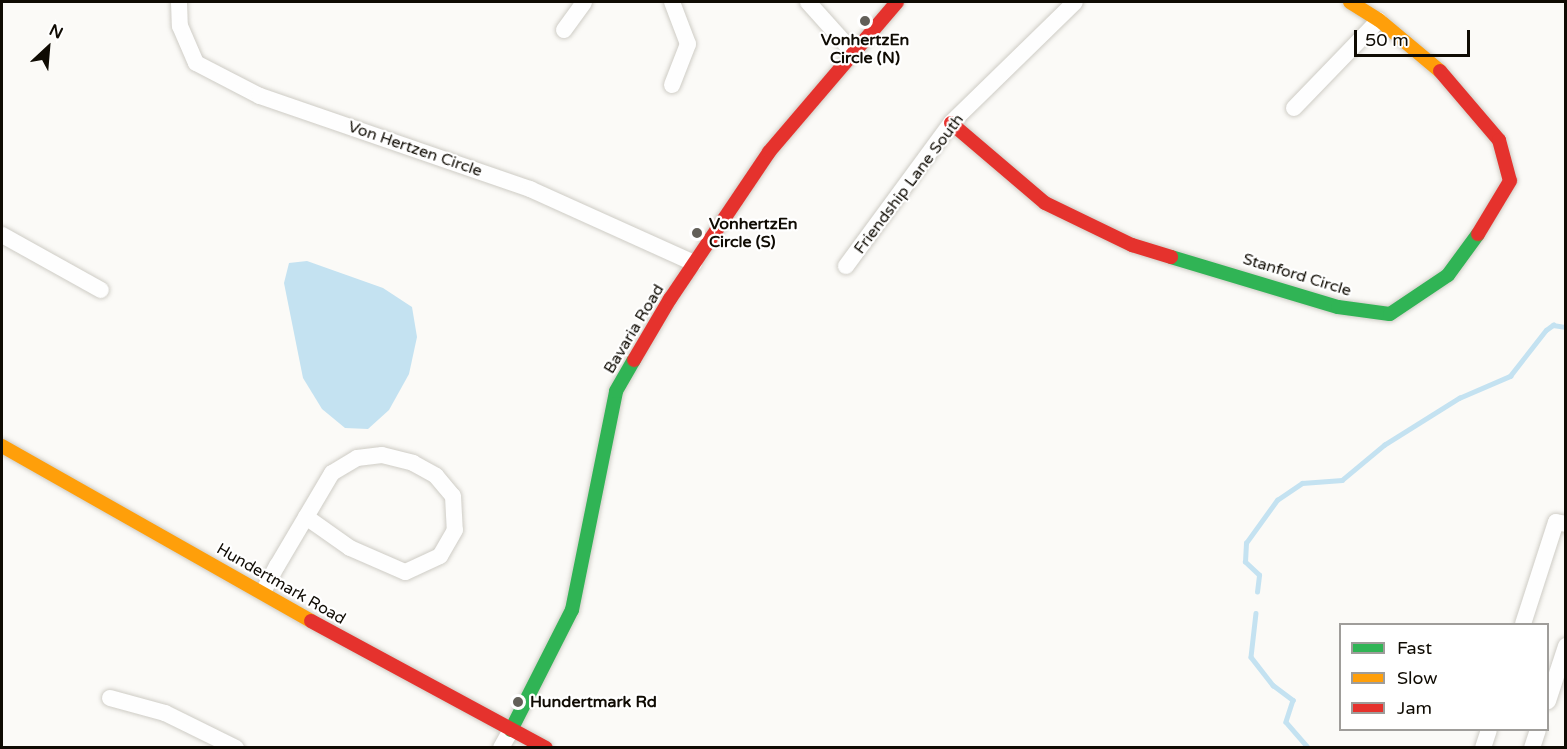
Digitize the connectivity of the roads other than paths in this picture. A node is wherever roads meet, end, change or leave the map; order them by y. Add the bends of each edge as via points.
1 (178, 2) edge
2 (584, 2) edge
3 (672, 2) edge
4 (808, 2) edge
5 (897, 2) edge
6 (1075, 2) edge
7 (1350, 2) edge
8 (1379, 20) junction
9 (564, 30) dead end
10 (852, 51) junction
11 (672, 85) dead end
12 (1294, 108) dead end
13 (951, 123) junction
14 (2, 235) edge
15 (694, 264) junction
16 (846, 266) dead end
17 (101, 290) dead end
18 (2, 446) edge
19 (306, 517) junction
20 (1566, 524) edge
21 (263, 592) junction
22 (1523, 623) edge
23 (1566, 646) edge
24 (110, 698) dead end
25 (1549, 698) edge
26 (511, 730) junction
27 (1488, 731) edge
28 (1537, 731) edge
29 (236, 747) edge
30 (501, 747) edge
31 (546, 747) edge
32 (1483, 747) edge
33 (1532, 747) edge

1 - 15 street, Von Hertzen Circle via 180,26 196,63 260,96 530,189
2 - 9 street
3 - 11 street via 688,44
4 - 10 street
5 - 10 street, Bavaria Road
6 - 13 street, Friendship Lane South
7 - 8 street, Stanford Circle
8 - 12 street
8 - 13 street, Stanford Circle via 1448,78 1499,140 1510,181 1484,227 1449,275 1390,314 1338,307 1132,245 1045,203
10 - 15 street, Bavaria Road via 769,152
13 - 16 street, Friendship Lane South
14 - 17 street
15 - 26 street, Bavaria Road via 616,391 572,610
18 - 21 street, Hundertmark Road
19 - 19 street via 332,473 357,458 382,455 413,463 436,476 453,496 455,530 440,556 405,572 350,548
19 - 21 street
20 - 22 street via 1556,522
21 - 26 street, Hundertmark Road via 436,692
23 - 25 street
24 - 29 street via 165,712
26 - 30 street
26 - 31 street, Hundertmark Road
27 - 32 street
28 - 33 street

